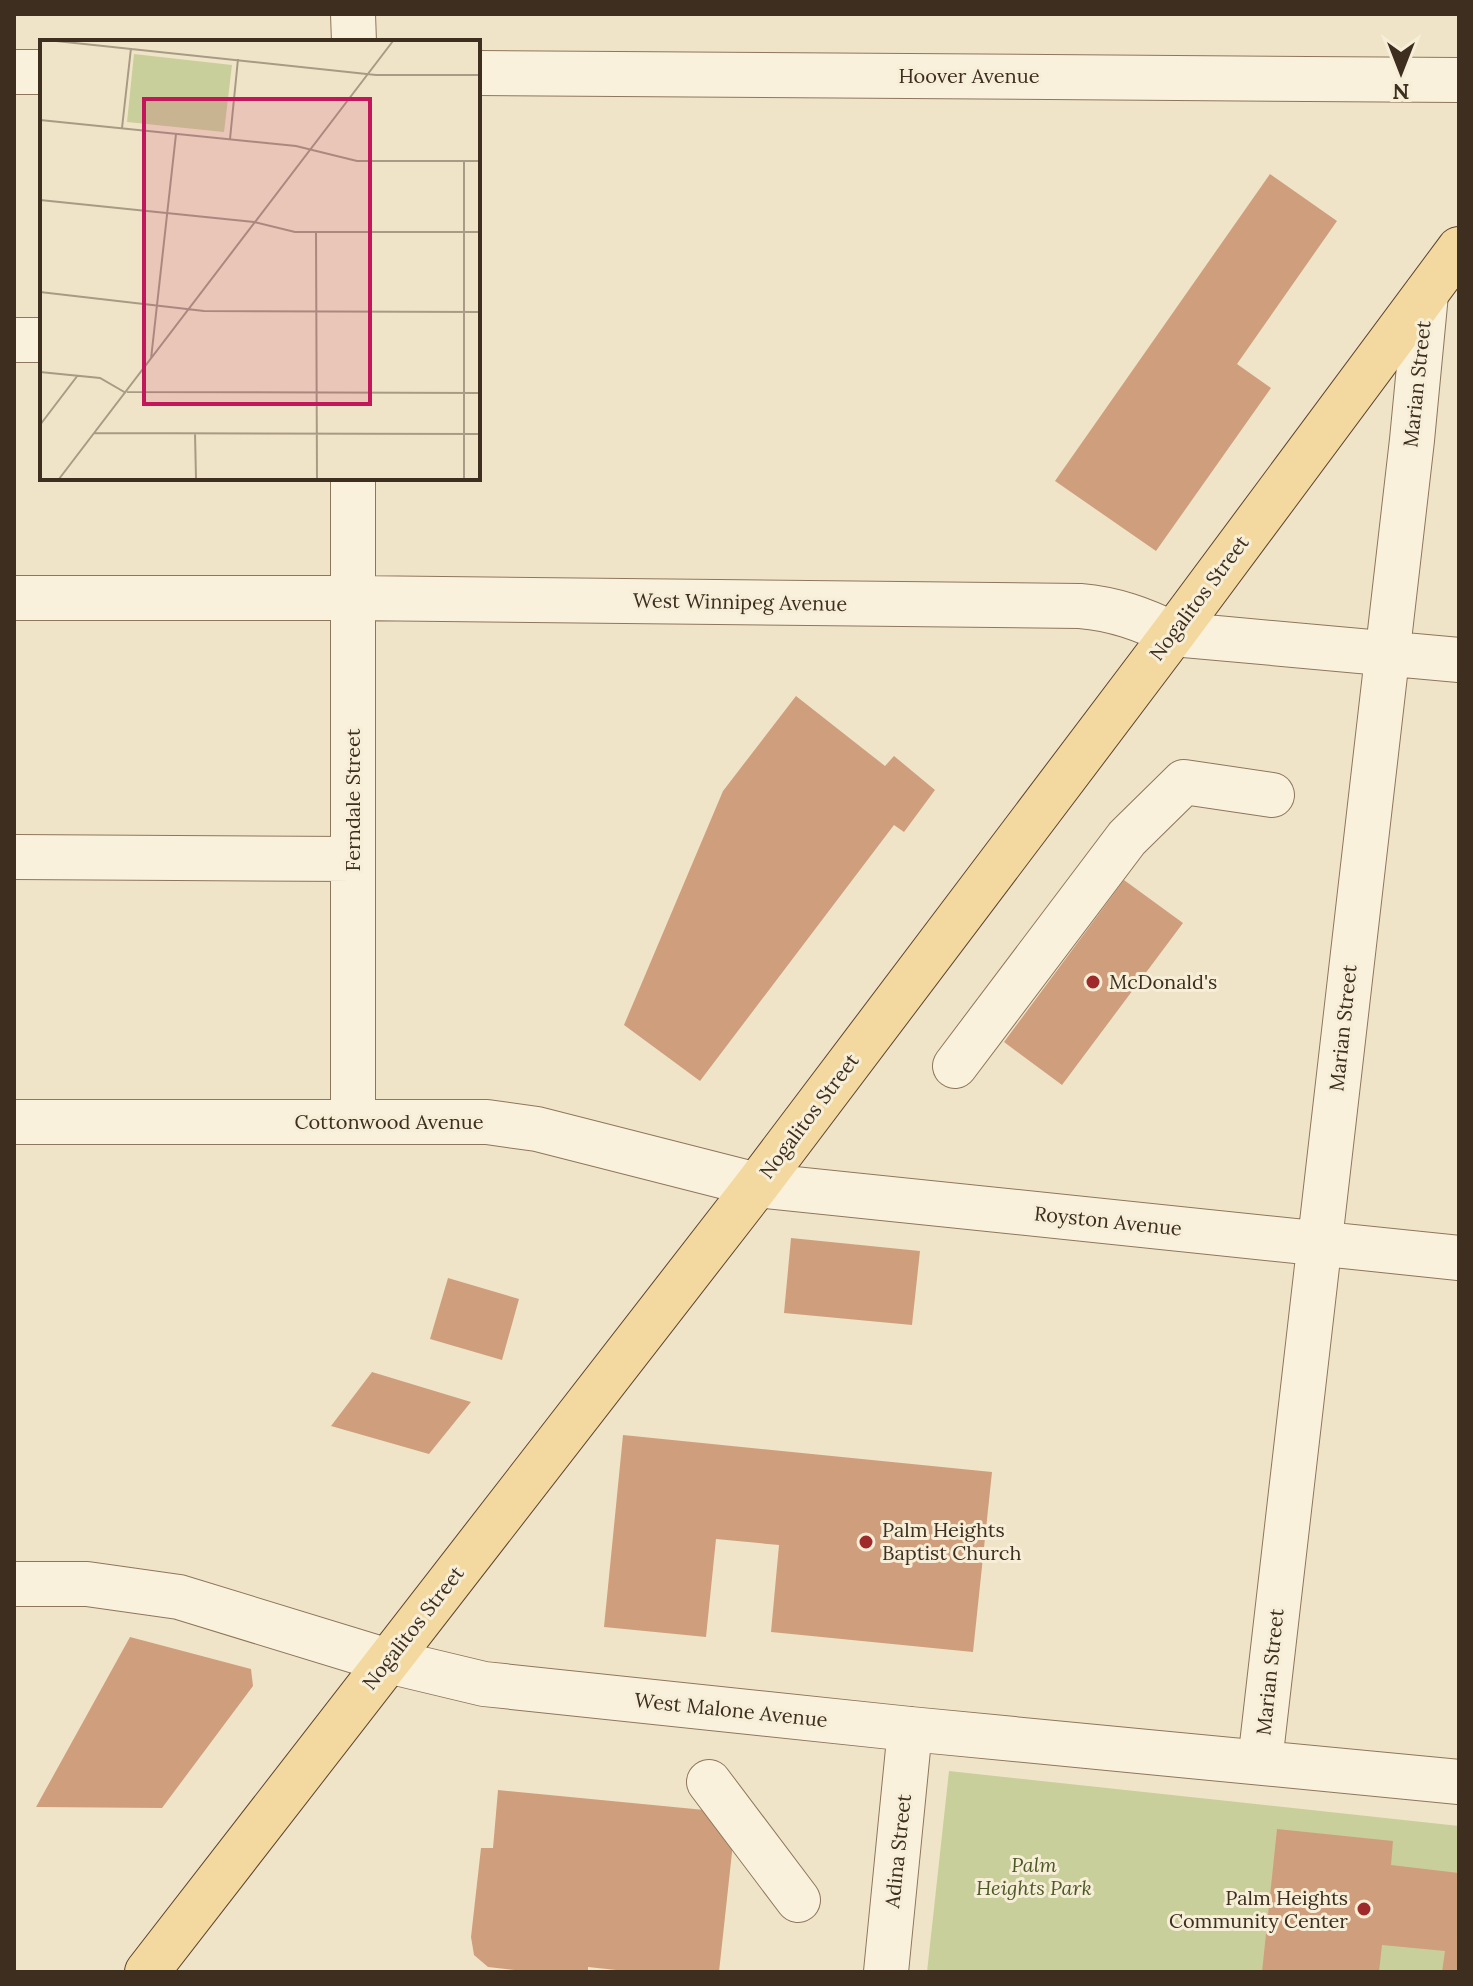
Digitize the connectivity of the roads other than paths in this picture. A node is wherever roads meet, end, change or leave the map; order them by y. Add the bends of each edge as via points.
1 (353, 14) edge
2 (354, 40) edge
3 (14, 72) edge
4 (40, 72) edge
5 (480, 73) edge
6 (1459, 80) edge
7 (1459, 249) edge
8 (1426, 294) junction
9 (14, 340) edge
10 (40, 340) edge
11 (353, 480) edge
12 (14, 598) edge
13 (353, 598) junction
14 (1173, 634) junction
15 (1386, 652) junction
16 (1459, 660) edge
17 (1272, 795) dead end
18 (14, 857) edge
19 (353, 859) junction
20 (955, 1066) dead end
21 (14, 1122) edge
22 (353, 1122) junction
23 (757, 1185) junction
24 (1318, 1243) junction
25 (1459, 1258) edge
26 (14, 1584) edge
27 (388, 1661) junction
28 (910, 1729) junction
29 (1260, 1762) junction
30 (709, 1782) dead end
31 (1459, 1782) edge
32 (798, 1900) dead end
33 (147, 1972) edge
34 (886, 1972) edge

1 - 2 street
3 - 4 street
5 - 6 street, Hoover Avenue
7 - 8 main road, Nogalitos Street
8 - 14 main road, Nogalitos Street
8 - 15 street, Marian Street
9 - 10 street
11 - 13 street, Ferndale Street
12 - 13 street, West Winnipeg Avenue
13 - 14 street, West Winnipeg Avenue via 1080,606 1124,612
13 - 19 street, Ferndale Street
14 - 15 street, West Winnipeg Avenue
14 - 23 main road, Nogalitos Street
15 - 16 street, West Winnipeg Avenue
15 - 24 street, Marian Street
17 - 20 street via 1184,782 1127,838
18 - 19 street
19 - 22 street, Ferndale Street
21 - 22 street, Cottonwood Avenue
22 - 23 street, Cottonwood Avenue via 487,1122 537,1129
23 - 24 street, Royston Avenue
23 - 27 main road, Nogalitos Street
24 - 25 street, Royston Avenue
24 - 29 street, Marian Street
26 - 27 street, West Malone Avenue via 87,1584 179,1597
27 - 28 street, West Malone Avenue via 484,1684
27 - 33 main road, Nogalitos Street
28 - 29 street, West Malone Avenue
28 - 34 street, Adina Street
29 - 31 street, West Malone Avenue
30 - 32 street

